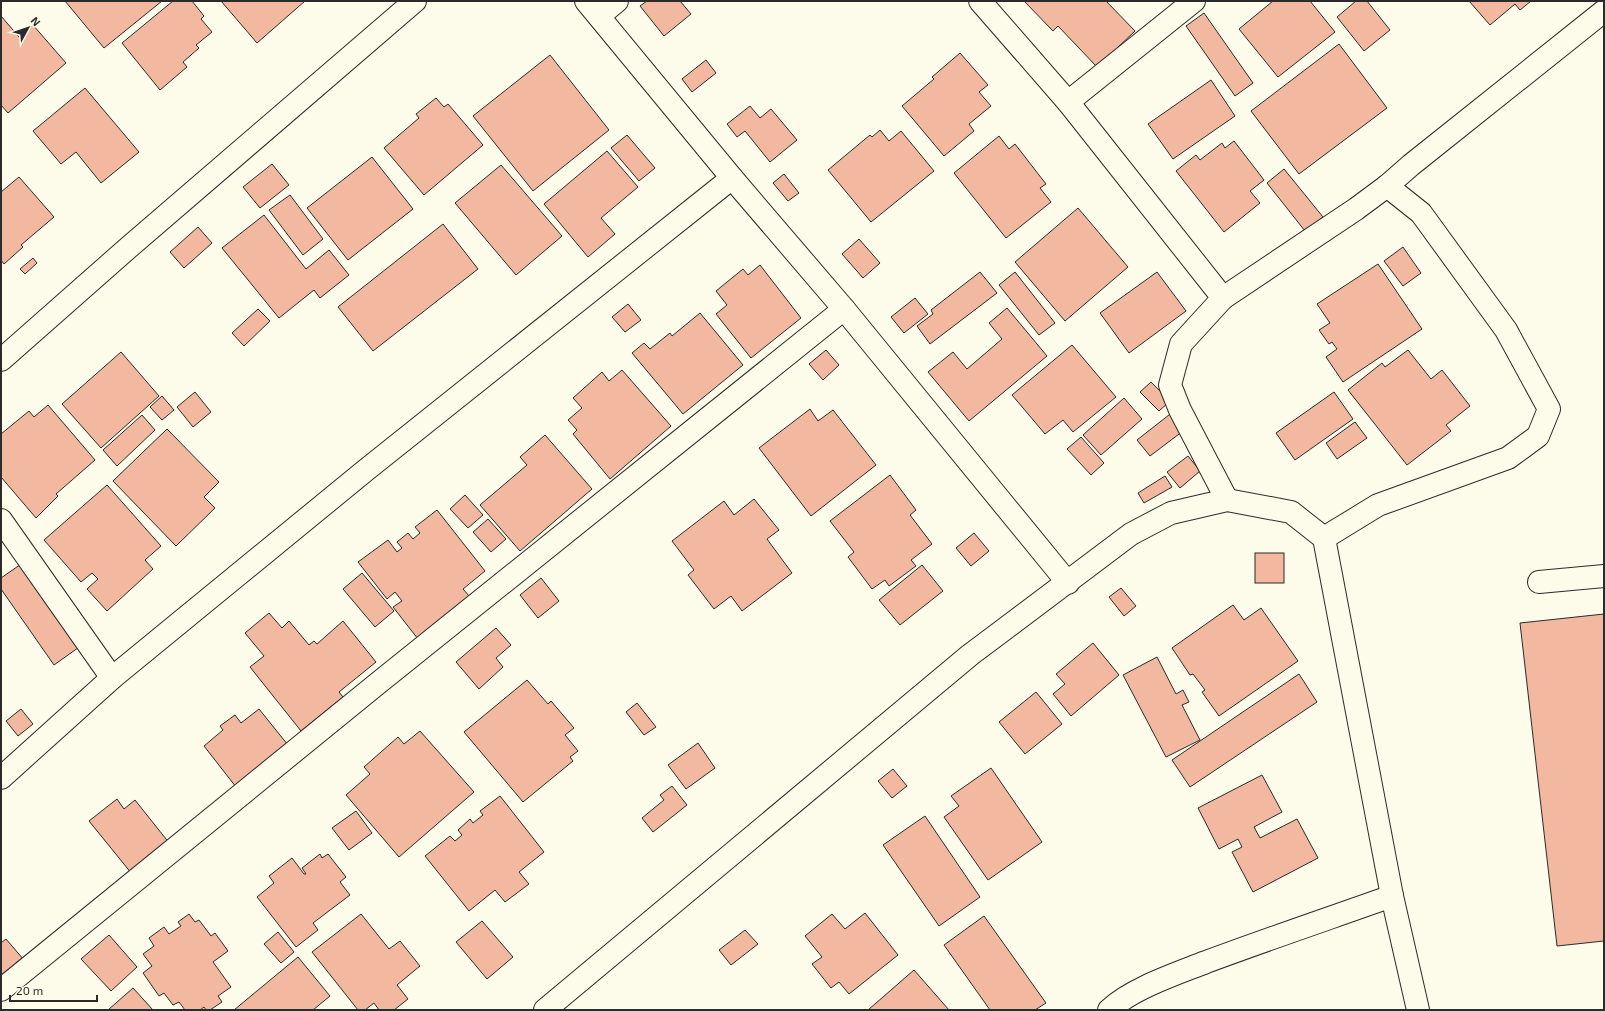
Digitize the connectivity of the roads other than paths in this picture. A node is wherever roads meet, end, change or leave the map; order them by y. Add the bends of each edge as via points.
1 (415, 1) edge
2 (617, 1) edge
3 (980, 1) edge
4 (1194, 1) edge
5 (593, 8) edge
6 (1604, 11) edge
7 (1068, 102) junction
8 (732, 178) junction
9 (1387, 186) junction
10 (1223, 298) junction
11 (844, 309) junction
12 (1, 360) edge
13 (1227, 500) junction
14 (1, 520) edge
15 (1324, 538) junction
16 (1604, 576) edge
17 (1539, 582) dead end
18 (1068, 583) junction
19 (112, 678) junction
20 (1, 778) edge
21 (1392, 896) junction
22 (1, 990) edge
23 (546, 1010) edge
24 (1108, 1010) edge
25 (1418, 1010) edge

1 - 12 street
2 - 5 street
3 - 7 street
4 - 7 street
5 - 8 street
6 - 9 street
7 - 10 street
8 - 11 street
8 - 19 street via 360,475
9 - 10 street
9 - 15 street via 1421,213 1506,330 1549,409 1538,436 1508,458 1378,505
10 - 13 street via 1181,344 1170,385 1180,410
11 - 18 street
11 - 22 street via 376,684
13 - 15 street via 1291,512
13 - 18 street via 1171,513 1131,534
14 - 19 street
15 - 21 street
16 - 17 street
18 - 23 street via 970,655
19 - 20 street
21 - 24 street via 1250,945 1160,980
21 - 25 street

